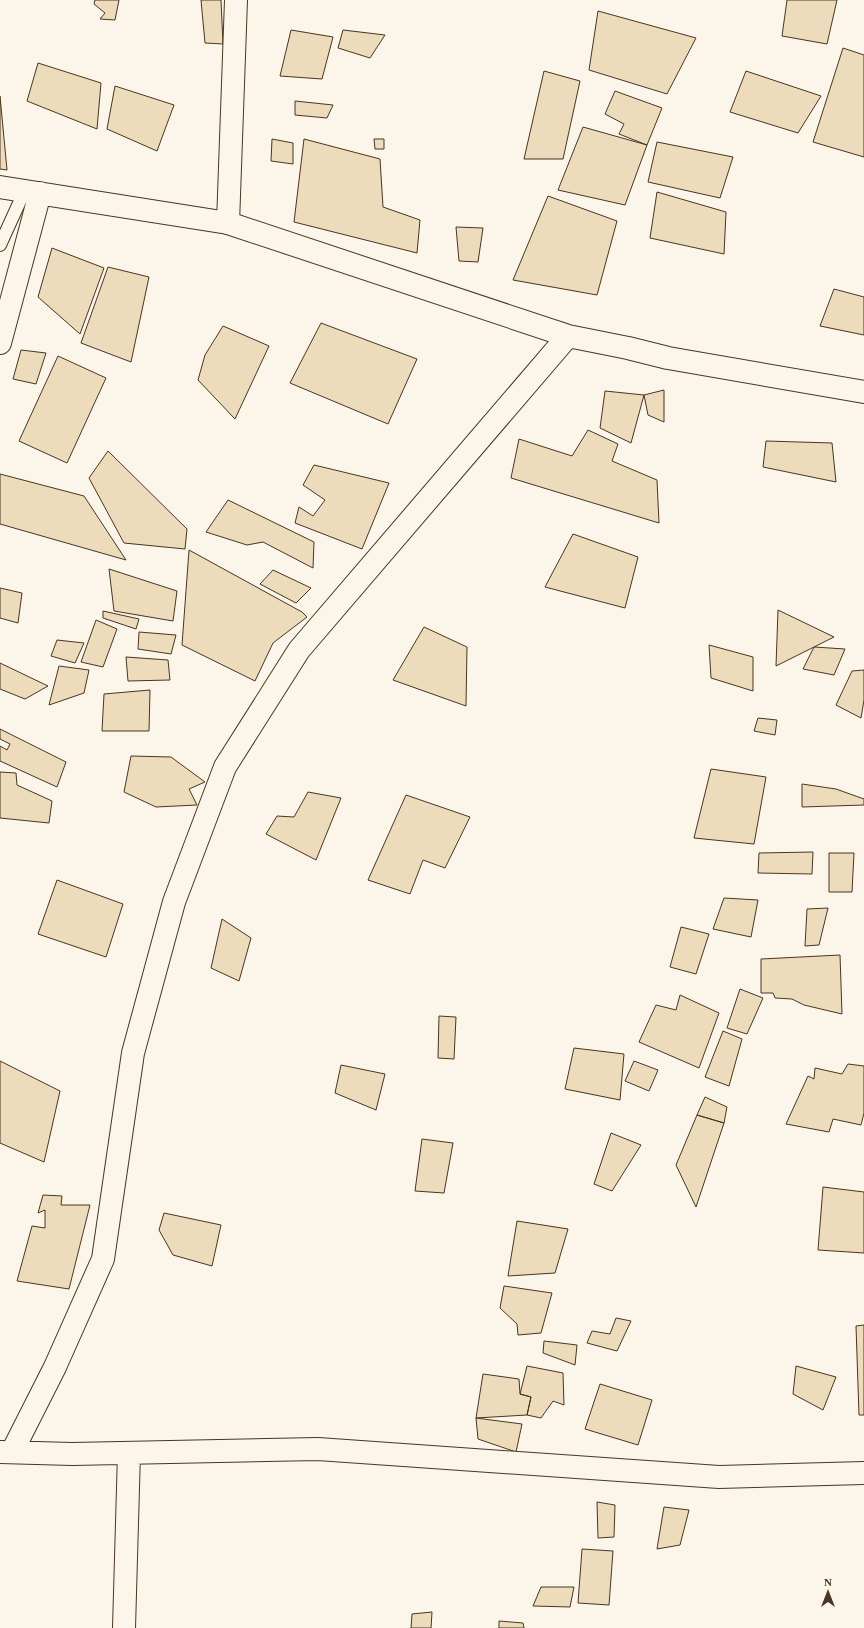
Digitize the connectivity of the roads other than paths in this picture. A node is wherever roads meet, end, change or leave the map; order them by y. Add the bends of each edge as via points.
1 (236, 0) edge
2 (0, 187) edge
3 (32, 192) junction
4 (228, 223) junction
5 (0, 245) edge
6 (568, 336) junction
7 (0, 343) edge
8 (864, 392) edge
9 (6, 1452) edge
10 (129, 1452) junction
11 (864, 1473) edge
12 (124, 1628) edge

1 - 4 street
2 - 3 street
3 - 4 street
3 - 5 lane
3 - 7 street
4 - 6 street
6 - 8 street via 668,358
6 - 9 street via 299,650 225,767 174,902 133,1053 103,1259 55,1367
9 - 10 street
10 - 11 street via 318,1449 719,1476
10 - 12 street

